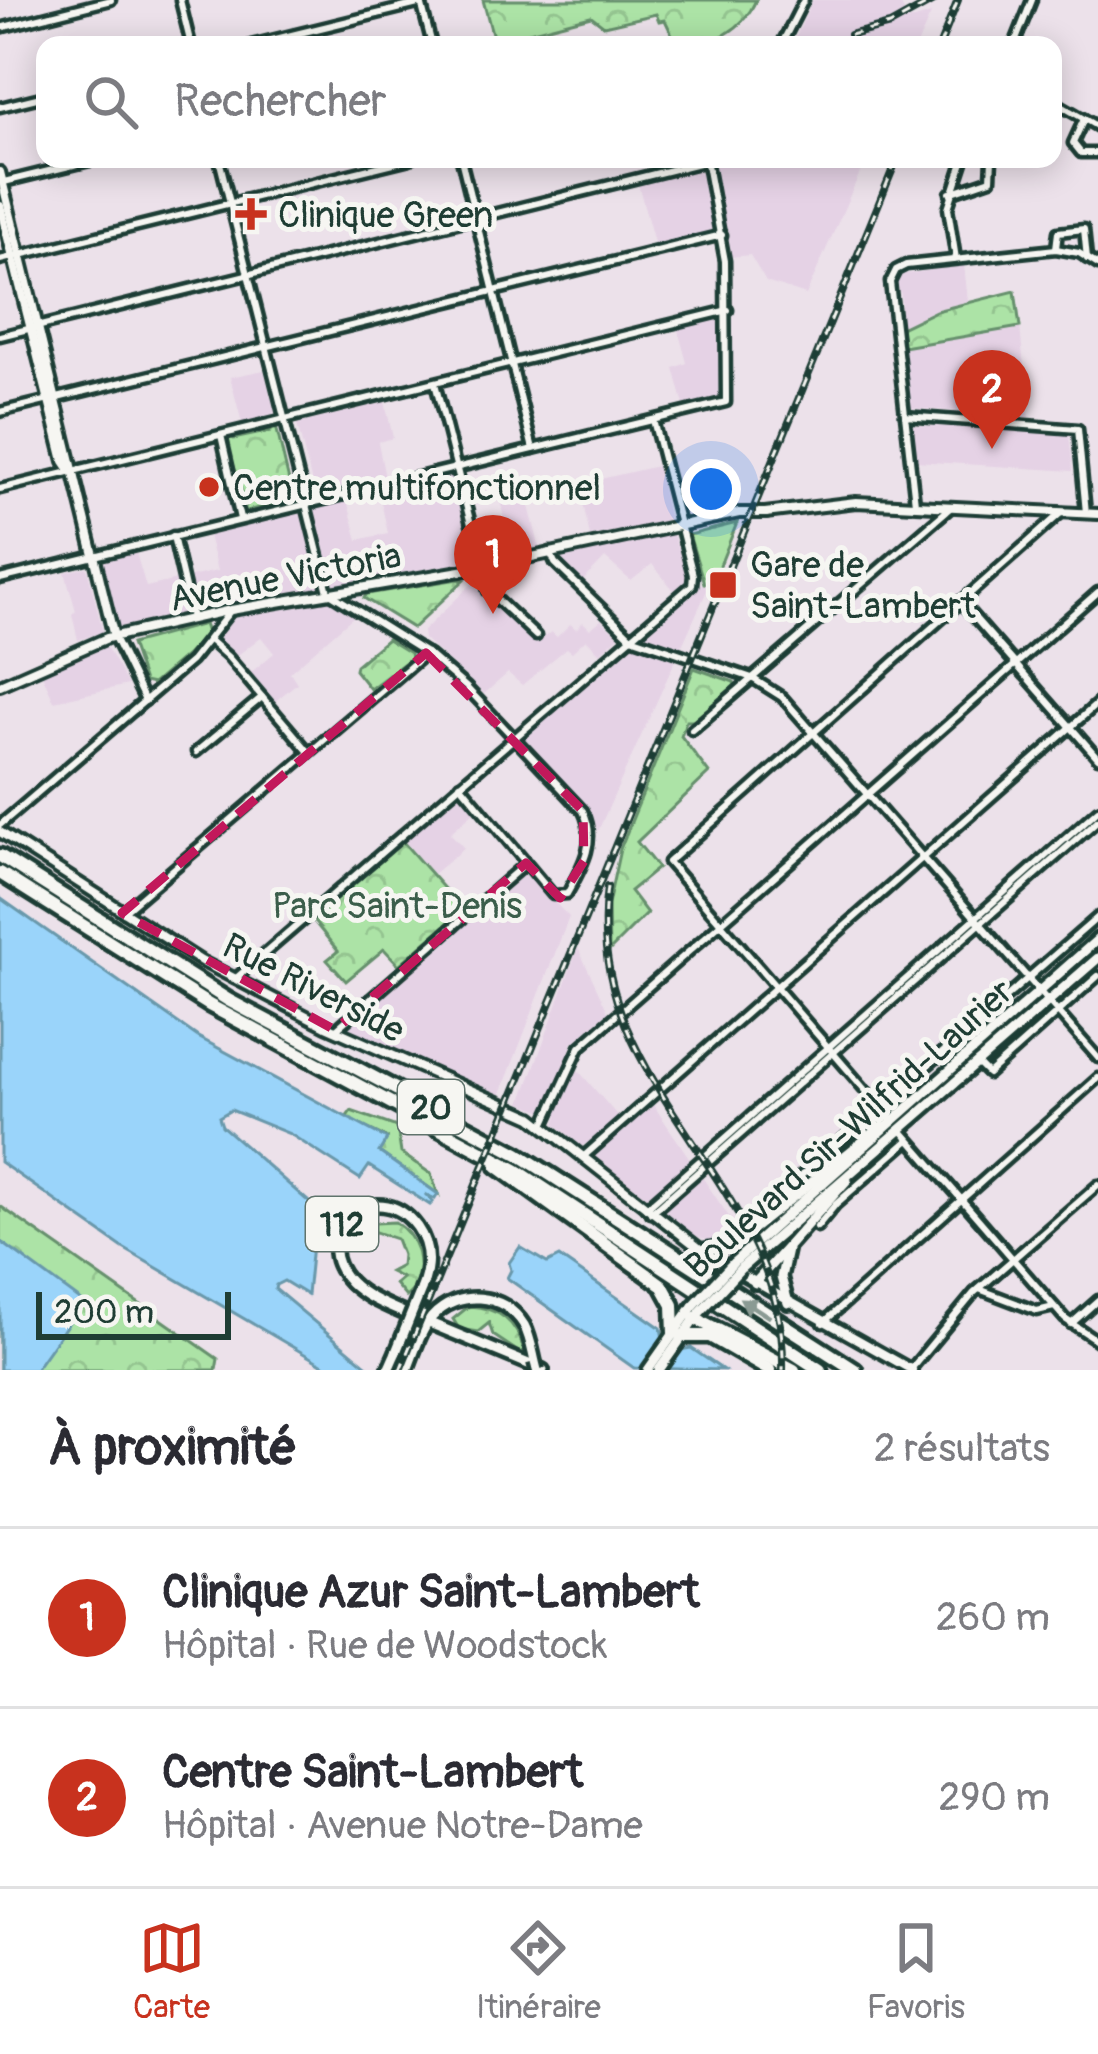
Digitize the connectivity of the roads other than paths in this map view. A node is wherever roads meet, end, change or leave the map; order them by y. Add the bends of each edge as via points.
1 (111, 0) edge
2 (180, 0) edge
3 (804, 0) edge
4 (1032, 0) edge
5 (421, 2) edge
6 (0, 28) edge
7 (188, 36) edge
8 (286, 36) edge
9 (430, 36) edge
10 (786, 36) edge
11 (1018, 36) edge
12 (36, 98) edge
13 (1062, 106) edge
14 (0, 107) edge
15 (1084, 119) junction
16 (1098, 128) edge
17 (1098, 153) edge
18 (54, 168) edge
19 (222, 168) edge
20 (373, 168) edge
21 (463, 168) edge
22 (674, 168) edge
23 (708, 168) edge
24 (960, 168) edge
25 (992, 168) edge
26 (1, 179) edge
27 (950, 194) junction
28 (230, 203) junction
29 (0, 206) edge
30 (476, 218) junction
31 (722, 236) junction
32 (1056, 248) junction
33 (17, 255) junction
34 (956, 259) junction
35 (1087, 259) junction
36 (0, 260) edge
37 (1098, 265) edge
38 (248, 274) junction
39 (494, 291) junction
40 (728, 310) junction
41 (35, 327) junction
42 (0, 336) edge
43 (266, 347) junction
44 (512, 363) junction
45 (435, 383) junction
46 (53, 399) junction
47 (0, 412) edge
48 (905, 416) junction
49 (284, 418) junction
50 (652, 420) junction
51 (220, 435) junction
52 (533, 448) junction
53 (456, 466) junction
54 (71, 471) junction
55 (0, 489) edge
56 (306, 503) junction
57 (915, 503) junction
58 (953, 506) junction
59 (1062, 512) junction
60 (1086, 513) junction
61 (1098, 514) edge
62 (240, 520) junction
63 (678, 527) junction
64 (173, 536) junction
65 (550, 552) junction
66 (92, 556) junction
67 (482, 567) junction
68 (0, 579) edge
69 (360, 587) junction
70 (328, 592) junction
71 (1098, 592) edge
72 (960, 602) junction
73 (356, 609) junction
74 (231, 610) junction
75 (192, 619) junction
76 (536, 636) dead end
77 (631, 637) junction
78 (114, 638) junction
79 (209, 640) junction
80 (425, 652) junction
81 (1016, 664) junction
82 (752, 678) junction
83 (0, 686) edge
84 (262, 697) junction
85 (145, 701) junction
86 (1098, 703) edge
87 (1070, 727) junction
88 (692, 730) dead end
89 (812, 731) junction
90 (513, 737) junction
91 (196, 752) dead end
92 (309, 752) junction
93 (1098, 758) edge
94 (460, 784) junction
95 (868, 795) junction
96 (1098, 810) edge
97 (1098, 820) edge
98 (0, 829) edge
99 (0, 856) edge
100 (922, 857) junction
101 (526, 863) junction
102 (0, 873) edge
103 (122, 913) junction
104 (1098, 917) edge
105 (978, 920) junction
106 (719, 924) junction
107 (1098, 939) edge
108 (1098, 958) edge
109 (1098, 976) edge
110 (1028, 978) junction
111 (235, 979) junction
112 (775, 987) junction
113 (1040, 990) junction
114 (1049, 1001) junction
115 (1058, 1012) junction
116 (335, 1030) junction
117 (830, 1049) junction
118 (1098, 1058) edge
119 (978, 1064) junction
120 (1098, 1078) edge
121 (913, 1102) junction
122 (880, 1108) junction
123 (892, 1120) junction
124 (544, 1125) junction
125 (906, 1136) junction
126 (463, 1139) junction
127 (852, 1150) junction
128 (583, 1157) junction
129 (857, 1168) junction
130 (1098, 1186) edge
131 (818, 1188) junction
132 (960, 1199) junction
133 (648, 1210) junction
134 (772, 1214) junction
135 (817, 1227) dead end
136 (788, 1246) junction
137 (701, 1250) junction
138 (1012, 1259) junction
139 (737, 1265) junction
140 (755, 1283) junction
141 (979, 1289) junction
142 (1098, 1300) edge
143 (788, 1303) junction
144 (1054, 1307) junction
145 (696, 1312) junction
146 (408, 1315) dead end
147 (823, 1323) junction
148 (432, 1324) dead end
149 (1071, 1324) junction
150 (675, 1339) junction
151 (1098, 1341) edge
152 (538, 1367) edge
153 (388, 1370) edge
154 (407, 1370) edge
155 (648, 1370) edge
156 (659, 1370) edge
157 (769, 1370) edge
158 (794, 1370) edge
159 (820, 1370) edge
160 (855, 1370) edge
161 (912, 1370) edge

1 - 6 street
2 - 7 street
3 - 10 street
4 - 11 street
5 - 8 street
5 - 9 street
12 - 14 street
13 - 15 street
15 - 16 street
15 - 17 street via 1076,150
18 - 26 street
19 - 28 street
20 - 28 street
21 - 30 street
22 - 30 street
23 - 31 street
24 - 27 street
25 - 27 street via 991,179
26 - 33 street
27 - 34 street
28 - 33 street
28 - 38 street
29 - 33 street
30 - 38 street
30 - 39 street
31 - 39 street
31 - 40 street
32 - 34 street
32 - 35 street
32 - 35 street via 1058,232 1084,229
33 - 36 street
33 - 41 street
34 - 48 street via 906,265 891,277
35 - 37 street
38 - 41 street
38 - 43 street
39 - 43 street
39 - 44 street
40 - 44 street
40 - 50 street via 727,402
41 - 42 street
41 - 46 street
43 - 46 street
43 - 49 street
44 - 45 street
44 - 52 street
45 - 49 street
45 - 53 street
46 - 47 street
46 - 54 street
48 - 57 street
48 - 60 street via 1078,428
49 - 51 street
49 - 56 street
50 - 52 street
50 - 63 street
51 - 54 street
51 - 62 street
52 - 53 street
53 - 56 street
53 - 67 street
54 - 55 street
54 - 66 street
56 - 62 street
56 - 70 street
57 - 58 street, Avenue Victoria
57 - 63 street, Avenue Victoria via 856,502
58 - 59 street, Avenue Victoria
58 - 82 street
59 - 60 street, Avenue Victoria
59 - 72 street
60 - 61 street, Avenue Victoria
62 - 64 street
63 - 65 street, Avenue Victoria
63 - 77 street via 693,583
64 - 66 street
64 - 75 street
65 - 67 street, Avenue Victoria
65 - 77 street
66 - 68 street
66 - 78 street
67 - 69 street, Avenue Victoria
67 - 76 street via 488,591
69 - 70 street, Avenue Victoria
69 - 73 street
70 - 73 street
70 - 74 street, Avenue Victoria
71 - 81 street
72 - 81 street
72 - 89 street
73 - 80 street
74 - 75 street, Avenue Victoria
74 - 79 street
75 - 78 street, Avenue Victoria
77 - 82 street
77 - 90 street
78 - 83 street, Avenue Victoria
78 - 85 street
79 - 84 street
79 - 85 street
80 - 90 street
80 - 92 street
81 - 87 street
81 - 95 street
82 - 88 street
82 - 89 street
84 - 91 street
84 - 92 street
85 - 98 street
86 - 87 street
87 - 93 street
87 - 100 street
89 - 95 street
89 - 106 street via 668,862
90 - 94 street
90 - 101 street via 583,811 590,830 584,860 560,898
92 - 103 street
94 - 101 street
94 - 111 street
95 - 100 street
95 - 106 street
96 - 105 street
97 - 105 street
98 - 103 street, Rue Riverside
160 -> 99 highway, 20 via 518,1154 228,1000
100 - 105 street
100 - 112 street
101 - 116 street
102 - 126 highway, 20 via 199,999
103 - 111 street, Rue Riverside
104 - 110 street
105 - 110 street
105 - 117 street
106 - 112 street
106 - 124 street via 580,1047
107 - 113 main road, Boulevard Sir-Wilfrid-Laurier
108 - 114 main road, Boulevard Sir-Wilfrid-Laurier
109 - 115 street
110 - 113 street
110 - 122 street
111 - 116 street, Rue Riverside
112 - 117 street
112 - 128 street
113 - 114 street
113 - 121 main road, Boulevard Sir-Wilfrid-Laurier
114 - 115 street
114 - 119 main road, Boulevard Sir-Wilfrid-Laurier
115 - 118 street
115 - 119 street via 988,1074
116 - 124 street, Rue Riverside
117 - 122 street
117 - 133 street
119 - 125 main road, Boulevard Sir-Wilfrid-Laurier
120 - 132 street
121 - 123 main road, Boulevard Sir-Wilfrid-Laurier
121 - 125 main road via 902,1121
122 - 123 street
122 - 134 street via 776,1197
123 - 127 main road
123 - 131 main road, Boulevard Sir-Wilfrid-Laurier
124 - 128 street, Rue Riverside
125 - 129 main road, Boulevard Sir-Wilfrid-Laurier
125 - 132 street
125 - 135 street
126 - 150 highway via 662,1285
126 - 159 highway, 20
127 - 131 main road
127 - 134 main road
128 - 133 street, Rue Riverside
129 - 136 main road
129 - 139 main road, Boulevard Sir-Wilfrid-Laurier
130 - 138 street
131 - 139 main road, Boulevard Sir-Wilfrid-Laurier
132 - 138 street
132 - 147 street
133 - 137 street, Rue Riverside
134 - 137 main road via 736,1241
136 - 140 main road
136 - 143 main road via 781,1277
137 - 140 street, Rue Riverside
138 - 141 street
138 - 144 street
139 - 145 main road, Boulevard Sir-Wilfrid-Laurier, bridge
140 - 143 street, Rue Riverside
141 - 144 street via 1037,1311
141 - 161 street
142 - 149 street
143 - 147 street, Rue Riverside
144 - 149 street
145 - 150 main road, Boulevard Sir-Wilfrid-Laurier
145 - 158 highway
146 - 153 main road, 112, bridge via 362,1292 341,1271 335,1246 348,1217 376,1205 394,1208 427,1248 428,1269
147 - 161 street, Rue Riverside
148 - 152 main road
149 - 151 street
150 - 155 main road, Boulevard Sir-Wilfrid-Laurier
150 - 156 main road, Boulevard Sir-Wilfrid-Laurier
150 - 157 highway via 710,1336
152 - 154 main road via 516,1314 475,1298 436,1314

